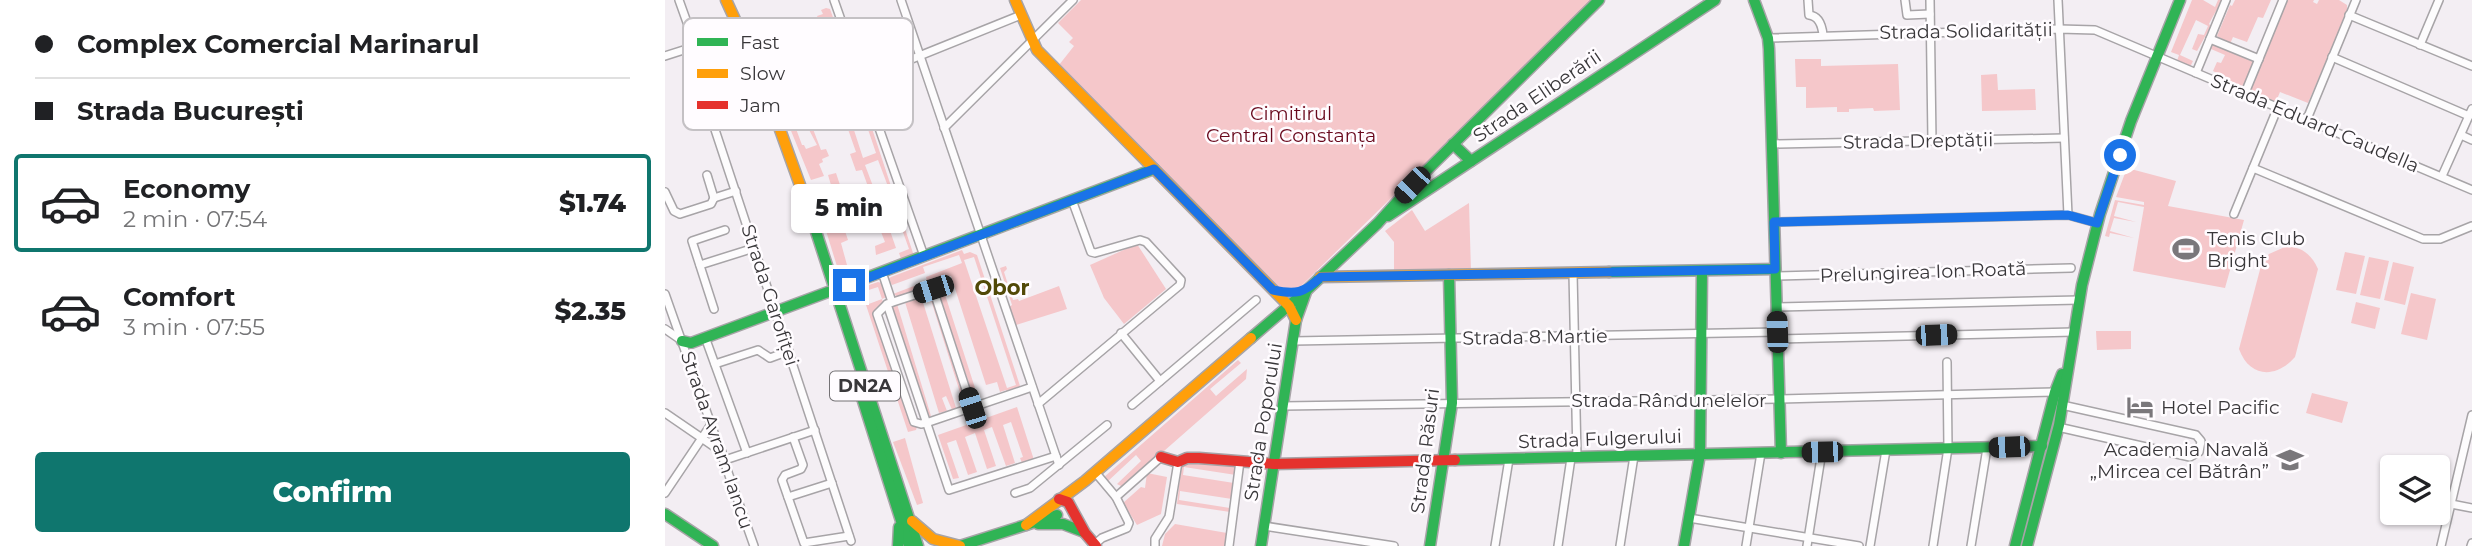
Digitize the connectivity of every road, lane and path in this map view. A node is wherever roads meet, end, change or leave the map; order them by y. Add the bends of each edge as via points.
1 (679, 0) edge
2 (720, 0) edge
3 (726, 0) edge
4 (834, 0) edge
5 (901, 0) edge
6 (1015, 0) edge
7 (1073, 0) edge
8 (1599, 0) edge
9 (1715, 0) edge
10 (1754, 0) edge
11 (1808, 0) edge
12 (1905, 0) edge
13 (1930, 0) edge
14 (2058, 0) edge
15 (2180, 0) edge
16 (2226, 0) edge
17 (2283, 0) edge
18 (2439, 0) edge
19 (2352, 1) edge
20 (1930, 14) junction
21 (1021, 15) junction
22 (2349, 15) junction
23 (685, 18) edge
24 (728, 18) edge
25 (734, 18) edge
26 (840, 18) edge
27 (907, 18) edge
28 (2059, 29) junction
29 (1930, 32) junction
30 (1823, 34) junction
31 (913, 37) edge
32 (1768, 38) junction
33 (2210, 38) junction
34 (1032, 41) junction
35 (2420, 44) junction
36 (683, 50) edge
37 (919, 55) junction
38 (665, 56) edge
39 (2158, 57) junction
40 (2332, 57) junction
41 (913, 58) edge
42 (2259, 59) junction
43 (2472, 66) edge
44 (2196, 73) junction
45 (2245, 93) junction
46 (2278, 107) junction
47 (2470, 113) edge
48 (2307, 119) junction
49 (944, 128) junction
50 (716, 130) edge
51 (773, 130) edge
52 (780, 130) edge
53 (880, 130) edge
54 (2461, 135) junction
55 (2064, 138) junction
56 (2472, 140) edge
57 (1932, 141) junction
58 (1453, 144) junction
59 (1772, 144) junction
60 (1471, 161) junction
61 (1154, 169) junction
62 (2253, 169) junction
63 (707, 175) dead end
64 (2442, 176) junction
65 (2472, 190) edge
66 (736, 191) junction
67 (665, 192) edge
68 (714, 198) junction
69 (1072, 200) junction
70 (2234, 214) dead end
71 (2068, 215) junction
72 (1774, 222) junction
73 (1378, 223) junction
74 (2097, 223) junction
75 (2472, 226) edge
76 (725, 230) dead end
77 (980, 235) junction
78 (1354, 244) junction
79 (754, 248) junction
80 (924, 256) junction
81 (700, 265) junction
82 (2071, 268) dead end
83 (1702, 271) junction
84 (882, 272) junction
85 (1573, 273) junction
86 (1776, 273) junction
87 (1449, 275) junction
88 (1321, 277) junction
89 (1352, 277) junction
90 (1273, 290) junction
91 (1307, 290) junction
92 (831, 291) junction
93 (665, 294) edge
94 (1256, 300) dead end
95 (2080, 300) junction
96 (1289, 306) junction
97 (888, 307) junction
98 (1777, 307) junction
99 (714, 309) dead end
100 (776, 312) junction
101 (1296, 320) junction
102 (1272, 321) junction
103 (665, 330) edge
104 (2074, 332) junction
105 (1121, 333) junction
106 (1702, 334) junction
107 (1778, 336) junction
108 (705, 337) junction
109 (1575, 337) junction
110 (1450, 339) junction
111 (682, 341) junction
112 (1293, 341) junction
113 (789, 351) junction
114 (2068, 360) junction
115 (1947, 362) dead end
116 (715, 364) junction
117 (1160, 381) junction
118 (1032, 387) junction
119 (2055, 392) junction
120 (1947, 394) junction
121 (1780, 399) junction
122 (1702, 400) junction
123 (1576, 401) junction
124 (1452, 402) junction
125 (1038, 404) junction
126 (1132, 405) dead end
127 (2062, 405) junction
128 (1283, 406) junction
129 (972, 408) junction
130 (665, 413) edge
131 (2472, 415) edge
132 (712, 423) junction
133 (926, 423) junction
134 (1107, 425) dead end
135 (2058, 428) junction
136 (815, 430) junction
137 (793, 437) junction
138 (702, 438) junction
139 (2042, 446) junction
140 (1987, 448) junction
141 (1948, 449) junction
142 (1886, 450) junction
143 (1822, 452) junction
144 (747, 453) junction
145 (1761, 453) junction
146 (1781, 453) junction
147 (1700, 454) junction
148 (724, 456) junction
149 (1056, 456) junction
150 (1634, 456) junction
151 (1161, 457) joint
152 (1574, 458) junction
153 (1509, 459) junction
154 (1240, 461) junction
155 (1445, 461) junction
156 (1178, 462) junction
157 (1274, 464) junction
158 (1059, 465) junction
159 (1095, 472) junction
160 (832, 483) junction
161 (665, 493) edge
162 (1015, 493) dead end
163 (788, 497) junction
164 (1116, 497) junction
165 (1063, 503) junction
166 (2451, 504) junction
167 (896, 507) junction
168 (2472, 508) edge
169 (665, 514) edge
170 (1057, 515) junction
171 (908, 517) junction
172 (1689, 518) junction
173 (1026, 525) junction
174 (1264, 526) junction
175 (1749, 528) junction
176 (1085, 533) junction
177 (1808, 542) edge
178 (709, 545) edge
179 (1095, 545) edge
180 (754, 546) edge
181 (898, 546) edge
182 (909, 546) edge
183 (918, 546) edge
184 (960, 546) edge
185 (1155, 546) edge
186 (1229, 546) edge
187 (1261, 546) edge
188 (1394, 546) edge
189 (1430, 546) edge
190 (1495, 546) edge
191 (1558, 546) edge
192 (1620, 546) edge
193 (1684, 546) edge
194 (1746, 546) edge
195 (1859, 546) edge
196 (1870, 546) edge
197 (1933, 546) edge
198 (1971, 546) edge
199 (2015, 546) edge
200 (2027, 546) edge
201 (2441, 546) edge

1 - 23 street, Strada Garofiței
2 - 24 street, DN2A
3 - 25 street, DN2A
4 - 26 street
5 - 27 street
6 - 21 street, Strada Poporului
7 - 34 street
8 - 58 street
9 - 60 street, Strada Eliberării
10 - 32 street
11 - 30 street via 1809,15 1819,20
12 - 20 street via 1907,15
13 - 20 street
14 - 28 street
15 - 39 street
16 - 33 street
17 - 42 street
18 - 35 street
19 - 22 street
20 - 29 street
21 - 34 street, Strada Poporului
21 - 37 street
22 - 35 street
22 - 40 street
28 - 29 street, Strada Solidarității
28 - 39 street, Strada Solidarității via 2095,30
28 - 55 street
29 - 30 street, Strada Solidarității
29 - 57 street
30 - 32 street, Strada Solidarității
31 - 37 street
32 - 59 street
33 - 42 street
33 - 44 street
34 - 49 street
34 - 61 street, Strada Poporului
35 - 43 street
36 - 38 street
37 - 41 street
37 - 49 street
39 - 44 street, Strada Eduard Caudella
39 - 74 street
40 - 47 street
40 - 48 street
42 - 45 street
44 - 45 street, Strada Eduard Caudella
45 - 46 street, Strada Eduard Caudella
46 - 48 street, Strada Eduard Caudella
46 - 62 street
47 - 54 street
48 - 64 street, Strada Eduard Caudella
49 - 77 street
50 - 66 street, Strada Garofiței
51 - 92 street, DN2A
52 - 92 street, DN2A via 823,254
53 - 80 street
54 - 56 street
54 - 64 street
55 - 57 street, Strada Dreptății
55 - 71 street
57 - 59 street, Strada Dreptății
58 - 60 street
58 - 73 street
59 - 72 street
60 - 73 street, Strada Eliberării
61 - 69 street
61 - 90 street, Strada Poporului
62 - 70 street
62 - 75 street via 2423,239 2440,239
63 - 68 street
64 - 65 street, Strada Eduard Caudella
66 - 68 street
66 - 79 street, Strada Garofiței
67 - 68 street via 680,214 711,204
69 - 77 street
69 - 105 street via 1091,252 1140,240 1181,280
71 - 72 street
71 - 74 street
72 - 86 street
73 - 78 street
74 - 95 street
76 - 81 street via 692,240
77 - 80 street
77 - 118 street
78 - 88 street
78 - 89 street via 1345,266
79 - 81 street
79 - 100 street, Strada Garofiței
80 - 84 street
81 - 99 street
82 - 86 street, Prelungirea Ion Roată
83 - 85 street
83 - 86 street
83 - 106 street
84 - 92 street
84 - 97 street
85 - 87 street
85 - 109 street
86 - 98 street
87 - 89 street
87 - 110 street, Strada Răsuri
88 - 89 street
88 - 91 street
90 - 91 street
90 - 96 street, Strada Poporului
90 - 102 street
91 - 96 street
91 - 101 street
92 - 100 street
92 - 167 street, DN2A
92 - 171 street, DN2A
93 - 111 street, Strada Avram Iancu
94 - 117 street
95 - 98 street
95 - 104 street
96 - 101 street, Strada Poporului
96 - 102 street
97 - 129 street via 933,289
97 - 133 street
97 - 133 street via 877,314 914,422
98 - 107 street
100 - 108 street
100 - 113 street, Strada Garofiței
101 - 112 street, Strada Poporului
102 - 159 street
103 - 111 street
104 - 107 street, Strada 8 Martie
104 - 114 street
105 - 117 street
105 - 125 street
106 - 107 street, Strada 8 Martie
106 - 109 street, Strada 8 Martie
106 - 122 street
107 - 121 street
108 - 111 street
108 - 116 street
109 - 110 street, Strada 8 Martie
109 - 123 street
110 - 112 street, Strada 8 Martie
110 - 124 street, Strada Răsuri
111 - 132 street, Strada Avram Iancu
112 - 128 street, Strada Poporului
113 - 116 street via 770,358 758,350
113 - 136 street, Strada Garofiței
114 - 119 street
114 - 127 street
115 - 120 street
116 - 144 street
117 - 126 street
118 - 125 street
118 - 129 street
119 - 120 street, Strada Rândunelelor
119 - 139 street
120 - 121 street, Strada Rândunelelor
120 - 141 street
121 - 122 street, Strada Rândunelelor
121 - 146 street
122 - 123 street, Strada Rândunelelor
122 - 147 street
123 - 124 street, Strada Rândunelelor
123 - 152 street
124 - 128 street, Strada Rândunelelor
124 - 155 street, Strada Răsuri
125 - 149 street
127 - 135 street
127 - 135 street via 2196,435 2201,441 2199,452 2190,457
128 - 157 street, Strada Poporului
129 - 133 street
130 - 138 street
131 - 166 street
132 - 138 street
132 - 148 street, Strada Avram Iancu
133 - 149 street via 950,490
134 - 158 street
135 - 200 street
136 - 137 street
136 - 160 street, Strada Garofiței
137 - 144 street
137 - 163 street via 803,465 782,480
138 - 148 street
138 - 161 street
139 - 140 street, Strada Fulgerului
139 - 199 street
140 - 141 street, Strada Fulgerului
140 - 198 street
141 - 142 street, Strada Fulgerului
141 - 197 street
142 - 143 street, Strada Fulgerului
142 - 196 street
143 - 146 street, Strada Fulgerului
143 - 177 street
144 - 148 street
145 - 146 street, Strada Fulgerului
145 - 147 street, Strada Fulgerului
145 - 175 street
147 - 150 street, Strada Fulgerului
147 - 172 street
148 - 180 street, Strada Avram Iancu
149 - 158 street
150 - 152 street, Strada Fulgerului
150 - 192 street
151 - 156 street, Strada Fulgerului
151 - 164 street
152 - 153 street, Strada Fulgerului
152 - 191 street
153 - 155 street, Strada Fulgerului
153 - 190 street
154 - 156 street, Strada Fulgerului via 1187,458
154 - 157 street, Strada Fulgerului
154 - 186 street
155 - 157 street, Strada Fulgerului
155 - 189 street, Strada Răsuri
156 - 185 street via 1169,517
157 - 174 street, Strada Poporului
158 - 162 street via 1030,488
159 - 164 street
159 - 165 street
160 - 163 street
160 - 163 street, Strada Garofiței via 850,539 804,543
164 - 179 street via 1129,526
165 - 170 street via 1052,509
165 - 170 street via 1067,513
165 - 173 street
165 - 176 street
166 - 168 street
166 - 201 street
167 - 181 street
167 - 182 street, DN2A
169 - 178 street
170 - 173 street
170 - 176 street
171 - 183 street, DN2A
171 - 184 street via 933,540
172 - 175 street
172 - 193 street
173 - 176 street via 1063,524
173 - 184 street
174 - 187 street, Strada Poporului
174 - 188 street
175 - 177 street
175 - 194 street
176 - 179 street
177 - 195 street

